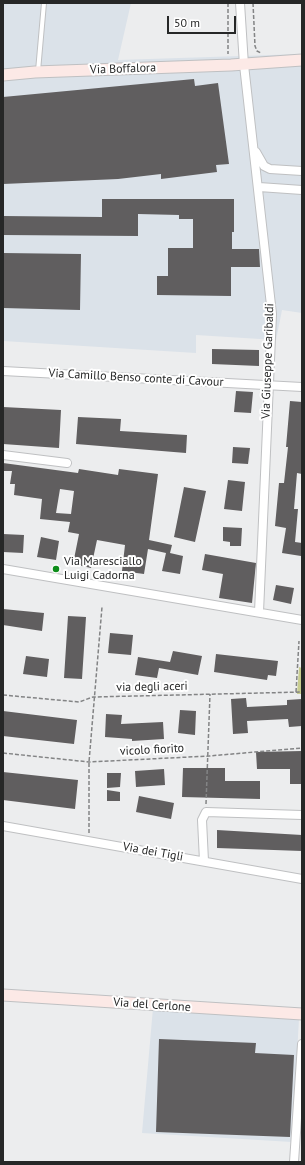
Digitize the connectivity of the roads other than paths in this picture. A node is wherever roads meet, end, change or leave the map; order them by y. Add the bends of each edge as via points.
1 (44, 3) edge
2 (240, 3) edge
3 (302, 60) edge
4 (244, 64) junction
5 (38, 72) junction
6 (3, 75) edge
7 (253, 147) junction
8 (302, 171) edge
9 (259, 187) junction
10 (302, 190) edge
11 (3, 371) edge
12 (268, 386) junction
13 (302, 387) edge
14 (3, 455) edge
15 (67, 463) dead end
16 (3, 569) edge
17 (259, 612) junction
18 (302, 620) edge
19 (302, 815) edge
20 (3, 826) edge
21 (204, 861) junction
22 (302, 879) edge
23 (3, 995) edge
24 (302, 1014) edge
25 (302, 1044) edge
26 (294, 1162) edge

1 - 5 lane
2 - 4 street, Via Giuseppe Garibaldi
3 - 4 street, Via Boffalora
4 - 5 street, Via Boffalora
4 - 7 street, Via Giuseppe Garibaldi
5 - 6 street, Via Boffalora
7 - 8 street via 264,166 270,169
7 - 9 street, Via Giuseppe Garibaldi
9 - 10 street
9 - 12 street, Via Giuseppe Garibaldi via 272,314
11 - 12 street, Via Camillo Benso conte di Cavour
12 - 13 street, Via Camillo Benso conte di Cavour
12 - 17 street, Via Giuseppe Garibaldi
14 - 15 street
16 - 17 street
17 - 18 street
19 - 21 street via 206,812 202,820
20 - 21 street, Via dei Tigli
21 - 22 street, Via dei Tigli
23 - 24 street, Via del Cerlone
25 - 26 street

